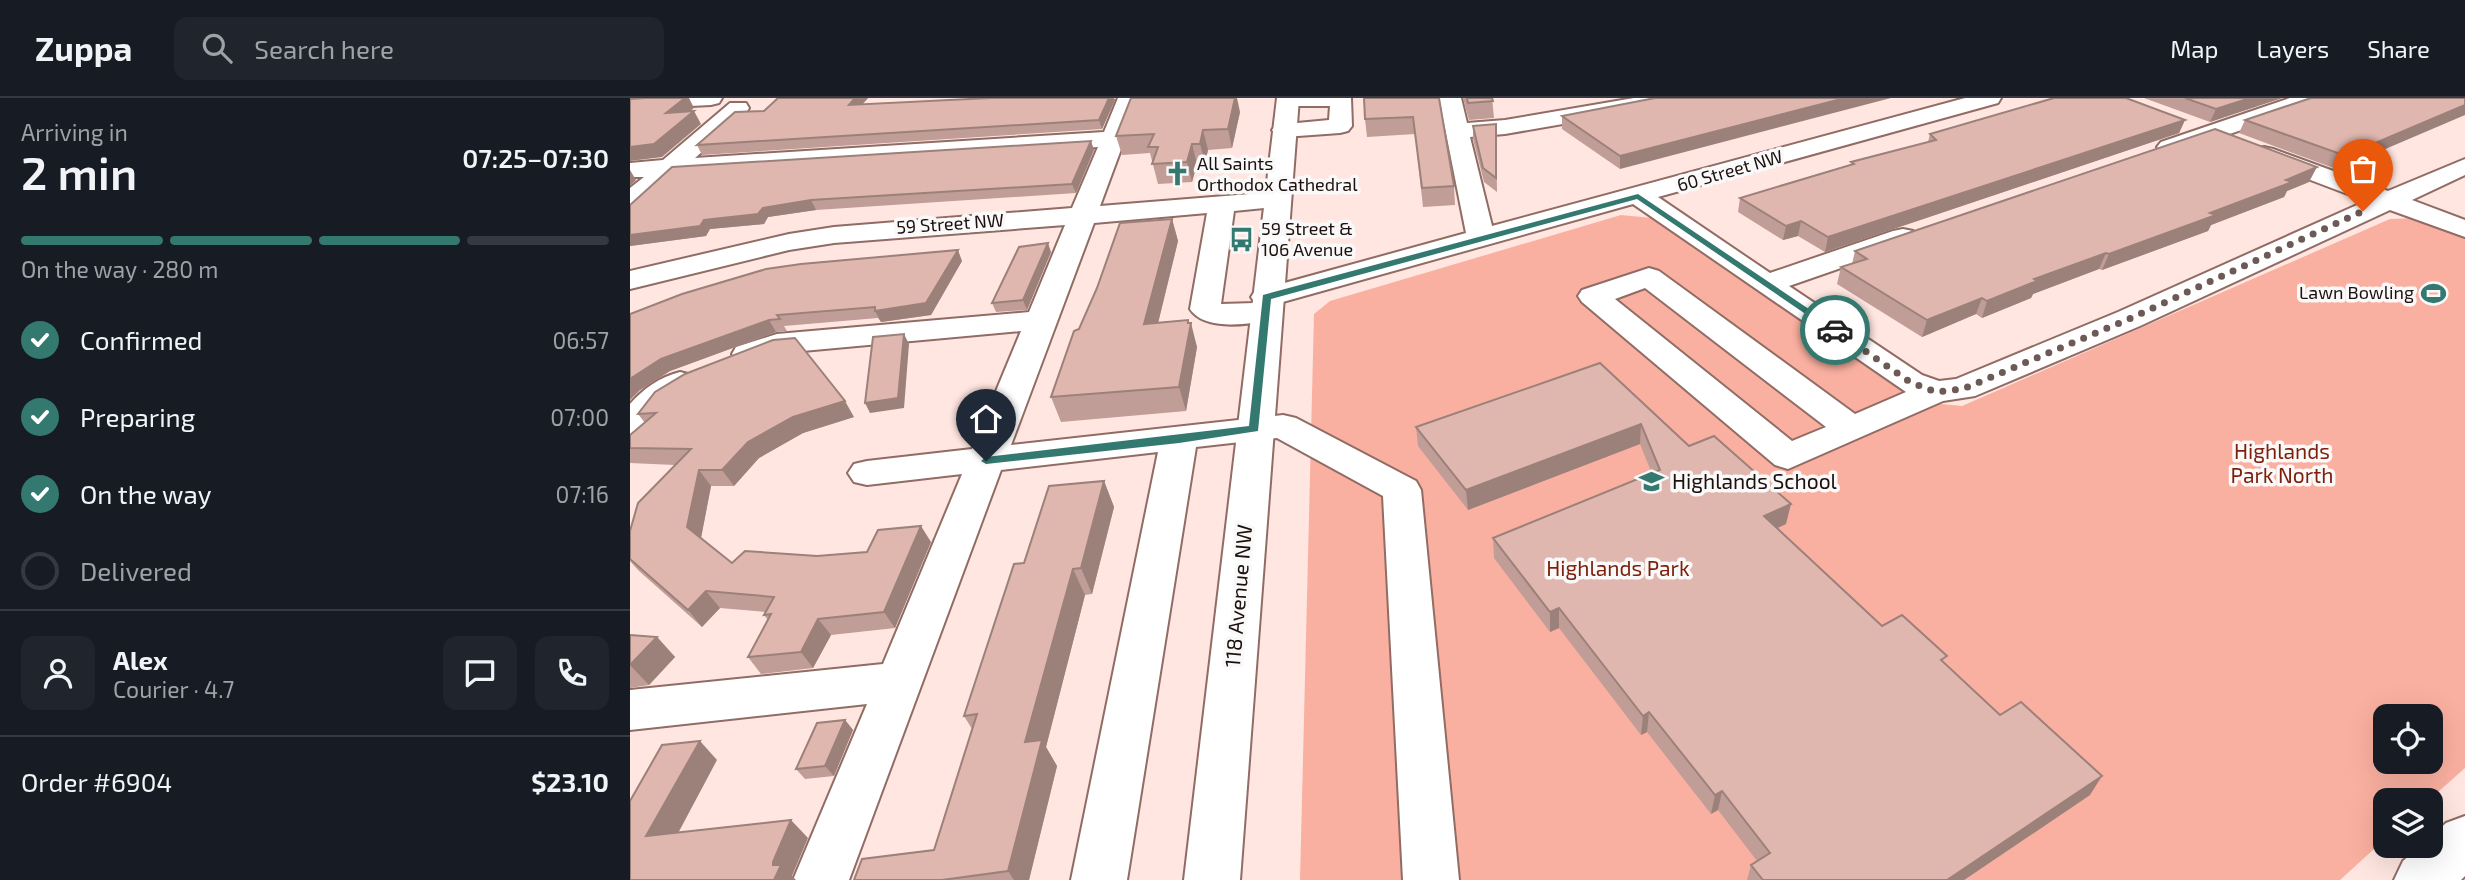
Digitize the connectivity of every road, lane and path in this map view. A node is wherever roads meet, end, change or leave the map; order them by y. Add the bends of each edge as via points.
1 (711, 98) edge
2 (1129, 98) edge
3 (1450, 98) edge
4 (1672, 98) edge
5 (1990, 98) edge
6 (2312, 98) edge
7 (630, 102) edge
8 (738, 108) dead end
9 (1287, 110) edge
10 (2175, 120) edge
11 (1458, 131) junction
12 (2210, 133) junction
13 (1113, 139) junction
14 (2145, 155) edge
15 (2465, 166) edge
16 (670, 168) junction
17 (630, 170) edge
18 (1638, 196) junction
19 (1276, 200) junction
20 (2387, 200) junction
21 (630, 202) edge
22 (1222, 205) junction
23 (1083, 214) junction
24 (2465, 229) edge
25 (1924, 230) edge
26 (1481, 239) junction
27 (630, 280) edge
28 (1768, 283) junction
29 (1266, 304) junction
30 (1042, 320) junction
31 (1936, 392) junction
32 (630, 427) edge
33 (1254, 429) junction
34 (1852, 429) junction
35 (1179, 440) junction
36 (986, 461) junction
37 (867, 473) dead end
38 (900, 681) junction
39 (630, 709) edge
40 (2465, 841) edge
41 (821, 880) edge
42 (1099, 880) edge
43 (1212, 880) edge
44 (1432, 880) edge
45 (2422, 880) edge

1 - 7 street
2 - 13 street
3 - 11 street
4 - 11 street
5 - 18 street, 60 Street NW
6 - 12 street
8 - 16 street
9 - 19 street, 118 Avenue NW
10 - 12 street
11 - 26 street
12 - 14 street
12 - 20 street
13 - 16 street
13 - 23 street
15 - 20 street
16 - 17 street
16 - 21 street
18 - 26 street, 60 Street NW
18 - 28 street
19 - 22 street, 59 Street NW
19 - 29 street, 118 Avenue NW
20 - 24 street
20 - 31 street via 2129,319 1963,389
22 - 23 street, 59 Street NW
22 - 29 street via 1205,310 1215,314
23 - 27 street, 59 Street NW via 834,235
23 - 30 street
25 - 28 street
26 - 29 street, 60 Street NW
28 - 31 street via 1910,382
29 - 33 street, 118 Avenue NW
30 - 32 street via 777,344 683,380 653,399
30 - 36 street
31 - 34 street
33 - 35 street
33 - 43 street, 118 Avenue NW
33 - 44 street via 1283,426 1402,490
34 - 34 street via 1649,277 1593,296 1788,457
35 - 36 street
35 - 42 street
36 - 37 street
36 - 38 street
38 - 39 street
38 - 41 street
40 - 45 street

